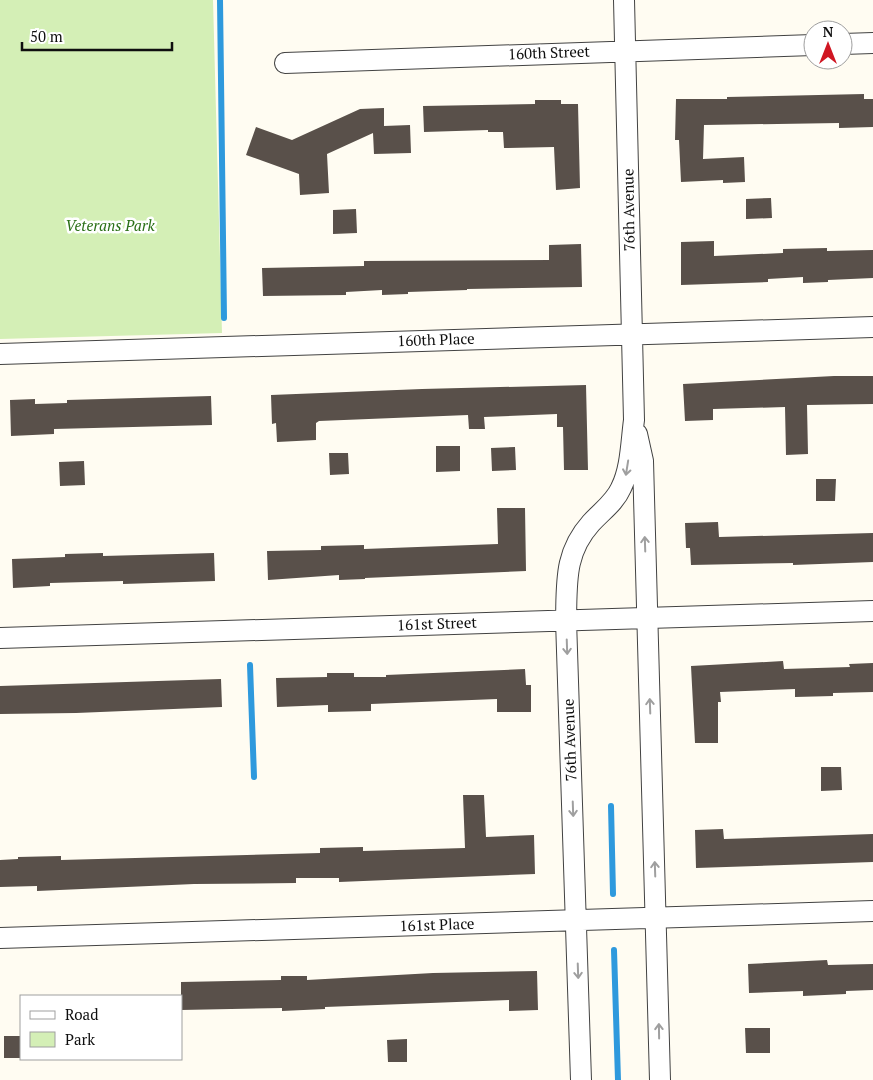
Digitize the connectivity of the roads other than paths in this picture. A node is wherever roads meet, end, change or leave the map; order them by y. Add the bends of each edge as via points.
1 (624, 0) edge
2 (873, 43) edge
3 (853, 44) edge
4 (803, 45) edge
5 (626, 51) junction
6 (286, 63) dead end
7 (873, 327) edge
8 (633, 334) junction
9 (0, 354) edge
10 (634, 420) junction
11 (873, 610) edge
12 (647, 617) junction
13 (566, 620) junction
14 (0, 638) edge
15 (873, 911) edge
16 (656, 918) junction
17 (576, 921) junction
18 (0, 938) edge
19 (581, 1080) edge
20 (660, 1080) edge

1 - 5 street, 76th Avenue
2 - 3 street
4 - 5 street, 160th Street
5 - 6 street, 160th Street
5 - 8 street, 76th Avenue
7 - 8 street, 160th Place
8 - 9 street, 160th Place
8 - 10 street, 76th Avenue
12 -> 10 street, 76th Avenue via 643,461
10 -> 13 street, 76th Avenue via 626,478 621,490 580,537 571,554 567,571
11 - 12 street, 161st Street
12 - 13 street, 161st Street
16 -> 12 street, 76th Avenue
13 - 14 street, 161st Street
13 -> 17 street, 76th Avenue
15 - 16 street, 161st Place
16 - 17 street, 161st Place
20 -> 16 street, 76th Avenue
17 - 18 street, 161st Place
17 -> 19 street, 76th Avenue

